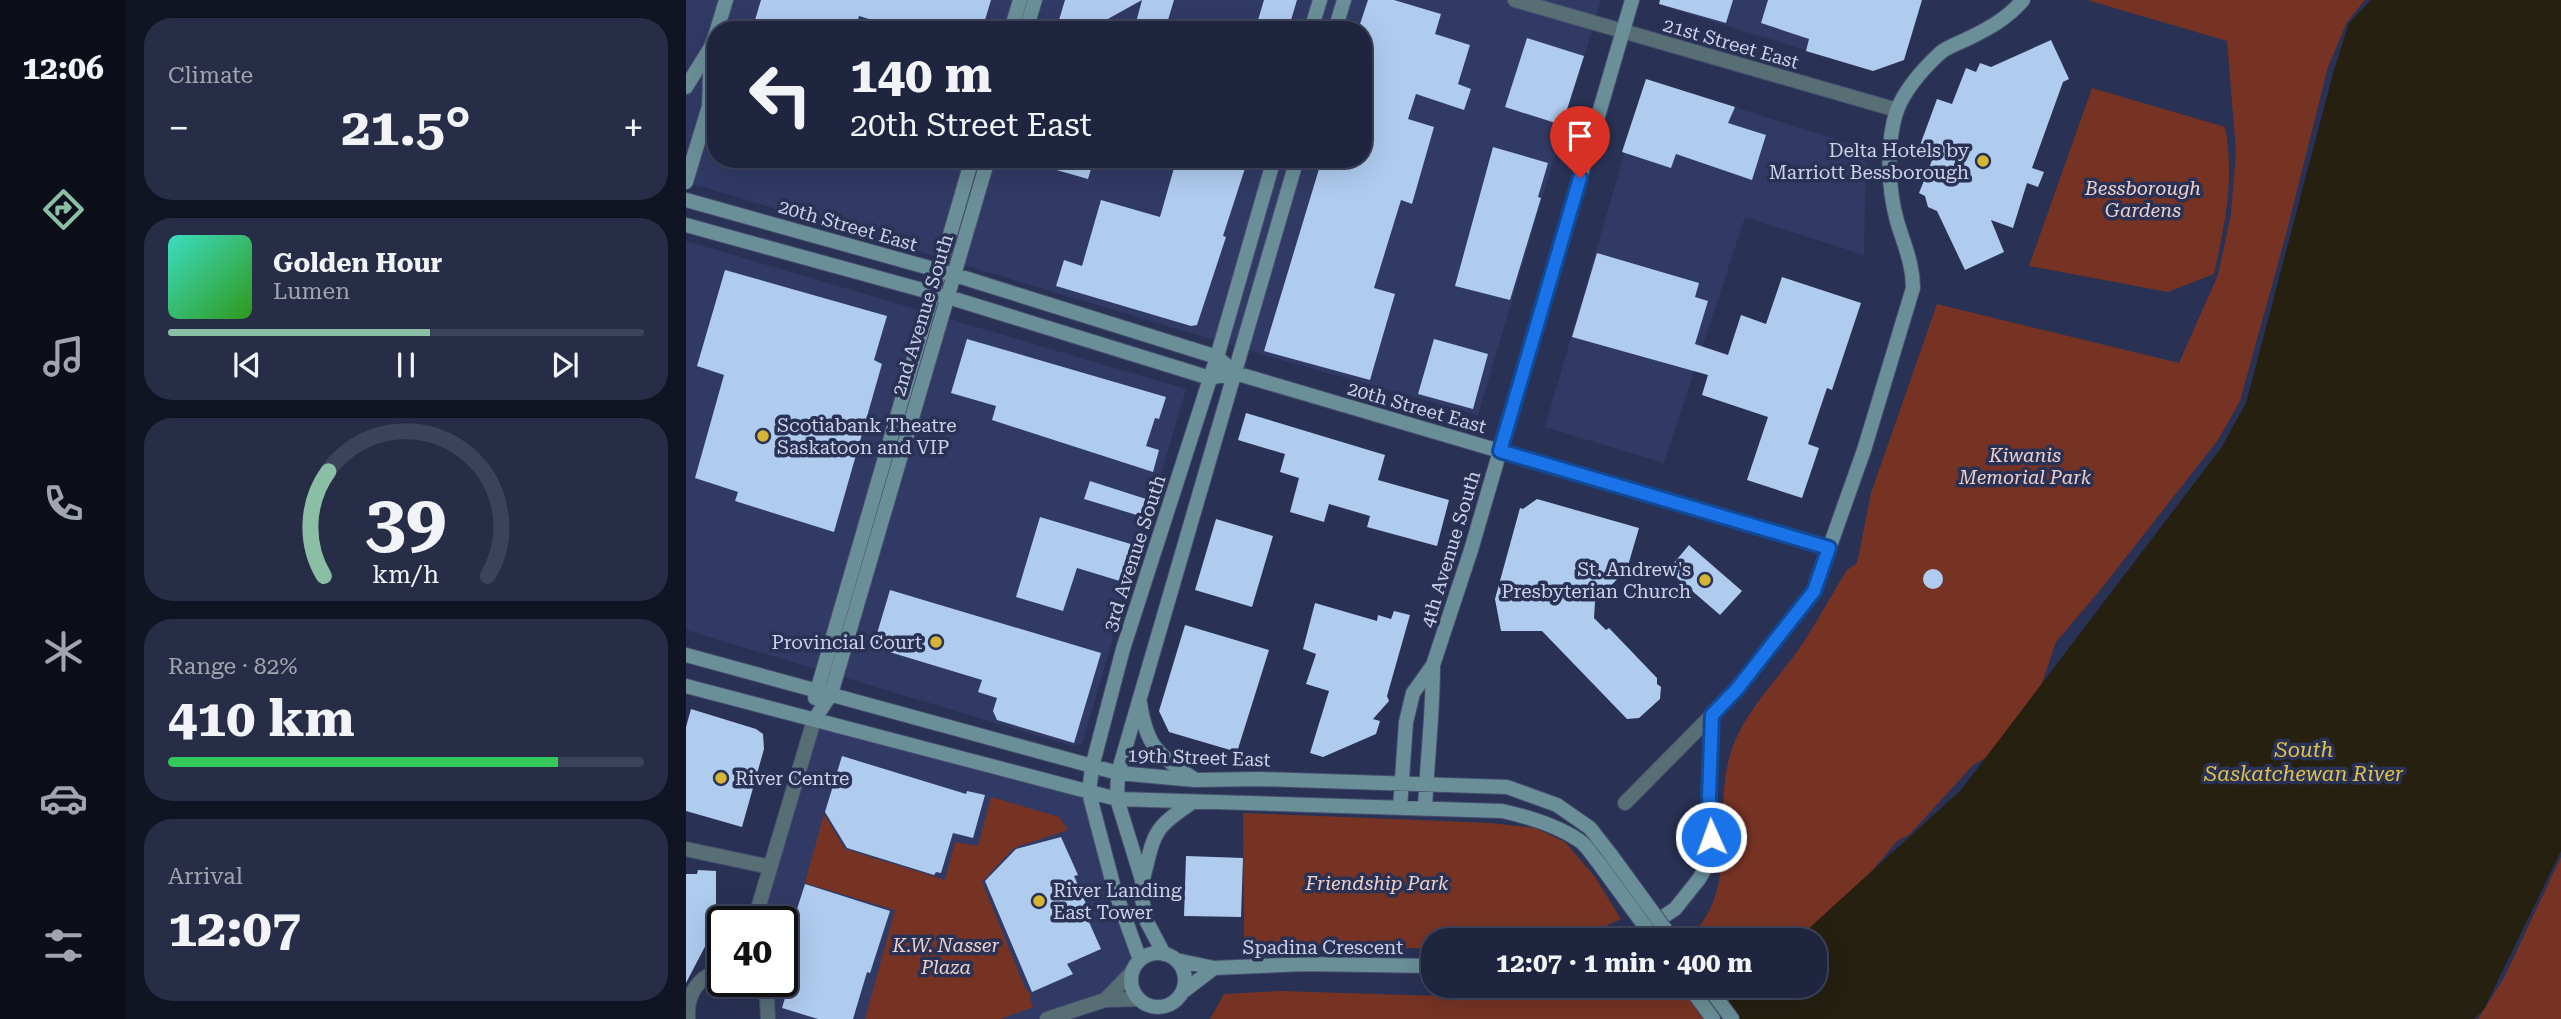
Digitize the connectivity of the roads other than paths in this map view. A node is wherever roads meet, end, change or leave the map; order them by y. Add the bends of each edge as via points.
1 (726, 0) edge
2 (1020, 0) edge
3 (1035, 0) edge
4 (1320, 0) edge
5 (1344, 0) edge
6 (1515, 0) edge
7 (1632, 0) edge
8 (2023, 0) edge
9 (720, 21) edge
10 (1014, 21) edge
11 (1029, 21) edge
12 (1314, 21) edge
13 (1338, 21) edge
14 (1623, 31) junction
15 (707, 51) edge
16 (686, 87) edge
17 (1897, 110) junction
18 (707, 113) edge
19 (969, 168) edge
20 (985, 168) edge
21 (1271, 168) edge
22 (1294, 168) edge
23 (686, 182) edge
24 (686, 200) edge
25 (686, 225) edge
26 (939, 271) junction
27 (955, 275) junction
28 (932, 292) junction
29 (948, 297) junction
30 (1217, 357) junction
31 (1235, 373) junction
32 (1210, 379) junction
33 (1500, 451) junction
34 (1829, 548) junction
35 (686, 655) edge
36 (1433, 666) junction
37 (686, 686) edge
38 (816, 691) junction
39 (831, 694) junction
40 (1139, 697) junction
41 (1712, 715) junction
42 (814, 720) junction
43 (1092, 767) junction
44 (1118, 773) junction
45 (1195, 780) junction
46 (1401, 783) junction
47 (1426, 784) junction
48 (1090, 793) junction
49 (1117, 799) junction
50 (1193, 802) junction
51 (1625, 803) dead end
52 (1400, 808) junction
53 (1425, 809) junction
54 (686, 849) edge
55 (1604, 858) junction
56 (770, 867) junction
57 (1142, 880) junction
58 (759, 906) edge
59 (1646, 928) edge
60 (1648, 928) edge
61 (1664, 928) edge
62 (1170, 957) junction
63 (1136, 966) junction
64 (1421, 967) edge
65 (1214, 968) junction
66 (707, 977) edge
67 (1180, 996) junction
68 (766, 997) edge
69 (1698, 998) edge
70 (1717, 998) edge
71 (1105, 1000) junction
72 (1145, 1003) junction
73 (769, 1018) edge
74 (688, 1019) edge
75 (1047, 1019) edge
76 (1162, 1019) edge
77 (1175, 1019) edge
78 (1713, 1019) edge
79 (1732, 1019) edge

1 - 9 main road
2 - 10 main road
3 - 11 main road
4 - 12 main road
5 - 13 main road
6 - 14 street, 21st Street East
7 - 14 main road, 4th Avenue South
8 - 17 main road via 2013,12 1939,54
14 - 17 street, 21st Street East
14 - 33 main road, 4th Avenue South
15 - 16 main road
17 - 34 main road via 1889,182 1913,271 1913,288
18 - 23 main road
19 - 26 main road, 2nd Avenue South
20 - 27 main road, 2nd Avenue South
21 - 30 main road, 3rd Avenue South
22 - 31 main road
24 - 26 main road, 20th Street East
25 - 28 main road
26 - 27 main road, 20th Street East
26 - 28 main road, 2nd Avenue South
27 - 29 main road, 2nd Avenue South
27 - 30 main road, 20th Street East
28 - 29 main road
28 - 38 main road, 2nd Avenue South
29 - 32 main road
29 - 39 main road, 2nd Avenue South
30 - 31 main road, 20th Street East
30 - 32 main road, 3rd Avenue South
31 - 32 main road, 20th Street East
31 - 33 main road, 20th Street East
31 - 40 main road
32 - 43 main road, 3rd Avenue South via 1123,649
33 - 34 main road, 20th Street East
33 - 36 main road, 4th Avenue South
34 - 41 main road via 1814,591
35 - 38 main road, 19th Street East
36 - 46 main road, 4th Avenue South via 1413,693
36 - 47 main road, 4th Avenue South
37 - 42 main road
38 - 39 main road, 19th Street East
38 - 42 main road, 2nd Avenue South
39 - 42 main road, 2nd Avenue South
39 - 43 main road, 19th Street East
40 - 44 main road
40 - 45 main road via 1144,730 1152,744
41 - 51 street
41 - 59 main road via 1711,837 1706,867 1675,909
42 - 48 main road
42 - 56 street, 2nd Avenue South
43 - 44 main road, 19th Street East
43 - 48 main road, 3rd Avenue South
44 - 45 main road, 19th Street East
44 - 49 main road
45 - 46 main road, 19th Street East
46 - 47 main road, 19th Street East
46 - 52 main road, 4th Avenue South
47 - 53 main road, 4th Avenue South
47 - 55 main road, 19th Street East via 1507,787 1556,805 1590,828
48 - 49 main road
48 - 63 main road, 3rd Avenue South
49 - 50 main road
49 - 57 main road
50 - 52 main road
50 - 57 main road via 1156,833
52 - 53 main road
53 - 55 main road via 1527,816
54 - 56 street
55 - 60 main road, bridge
55 - 61 main road, bridge
56 - 58 street, 2nd Avenue South
57 - 62 main road via 1147,922
62 - 63 main road via 1153,953
62 - 65 main road, Spadina Crescent
62 - 67 main road via 1185,974
63 - 71 street
63 - 72 main road via 1132,987
64 - 65 main road, Spadina Crescent
65 - 67 main road
66 - 74 street via 688,1001
67 - 72 main road via 1166,1006
67 - 77 main road
68 - 73 street
69 - 78 main road
70 - 79 main road
71 - 72 street
71 - 75 street
72 - 76 main road

